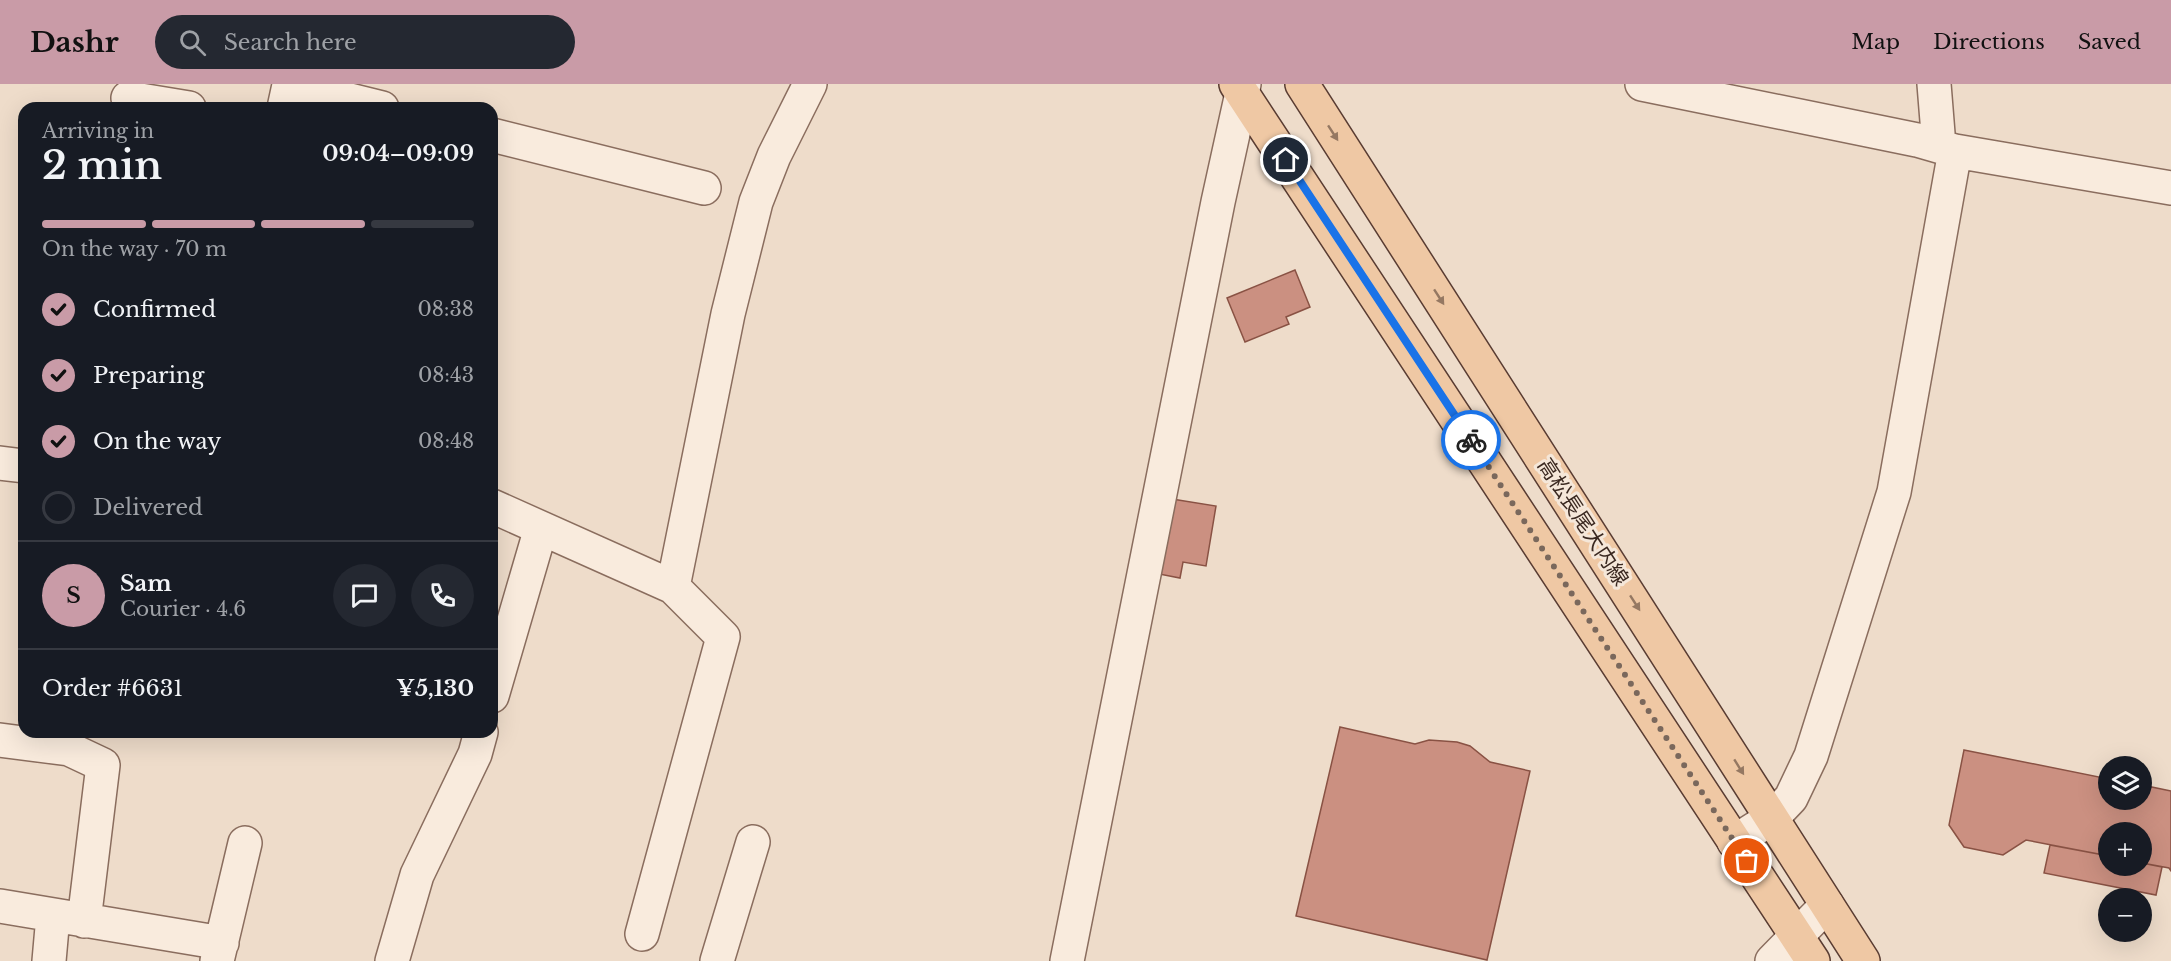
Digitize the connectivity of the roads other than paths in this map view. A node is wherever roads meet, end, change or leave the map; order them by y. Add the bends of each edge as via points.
1 (191, 84) edge
2 (810, 84) edge
3 (1302, 84) edge
4 (1642, 84) edge
5 (1934, 84) edge
6 (1241, 87) edge
7 (128, 98) dead end
8 (152, 102) edge
9 (189, 102) edge
10 (285, 102) edge
11 (358, 102) edge
12 (498, 136) edge
13 (1947, 148) junction
14 (704, 188) dead end
15 (2171, 188) edge
16 (0, 463) edge
17 (18, 465) edge
18 (498, 509) edge
19 (542, 528) junction
20 (673, 587) junction
21 (498, 676) edge
22 (479, 738) edge
23 (0, 741) edge
24 (1772, 818) junction
25 (753, 842) dead end
26 (1734, 842) junction
27 (245, 843) dead end
28 (1827, 905) junction
29 (0, 906) edge
30 (68, 918) junction
31 (642, 934) dead end
32 (1805, 948) edge
33 (219, 952) edge
34 (49, 961) edge
35 (392, 961) edge
36 (717, 961) edge
37 (1067, 961) edge
38 (1772, 961) edge
39 (1863, 961) edge

1 - 9 street
2 - 20 street via 756,202 728,314
3 -> 24 main road, 高松長尾大内線
4 - 13 street
5 - 13 street
6 - 26 main road
6 - 37 street
7 - 8 street
10 - 11 street via 289,85
12 - 14 street
13 - 15 street
13 - 24 street via 1894,492 1811,756 1791,798
16 - 17 street
18 - 19 street
19 - 20 street
19 - 21 street
20 - 31 street via 723,637
22 - 35 street via 417,875
23 - 30 street via 69,748 104,765
24 - 26 street
24 - 28 main road, 高松長尾大内線
25 - 36 street
26 - 32 main road
27 - 33 street
28 - 32 street
28 - 39 main road, 高松長尾大内線
29 - 30 street
30 - 33 street
30 - 34 street
32 - 38 street

